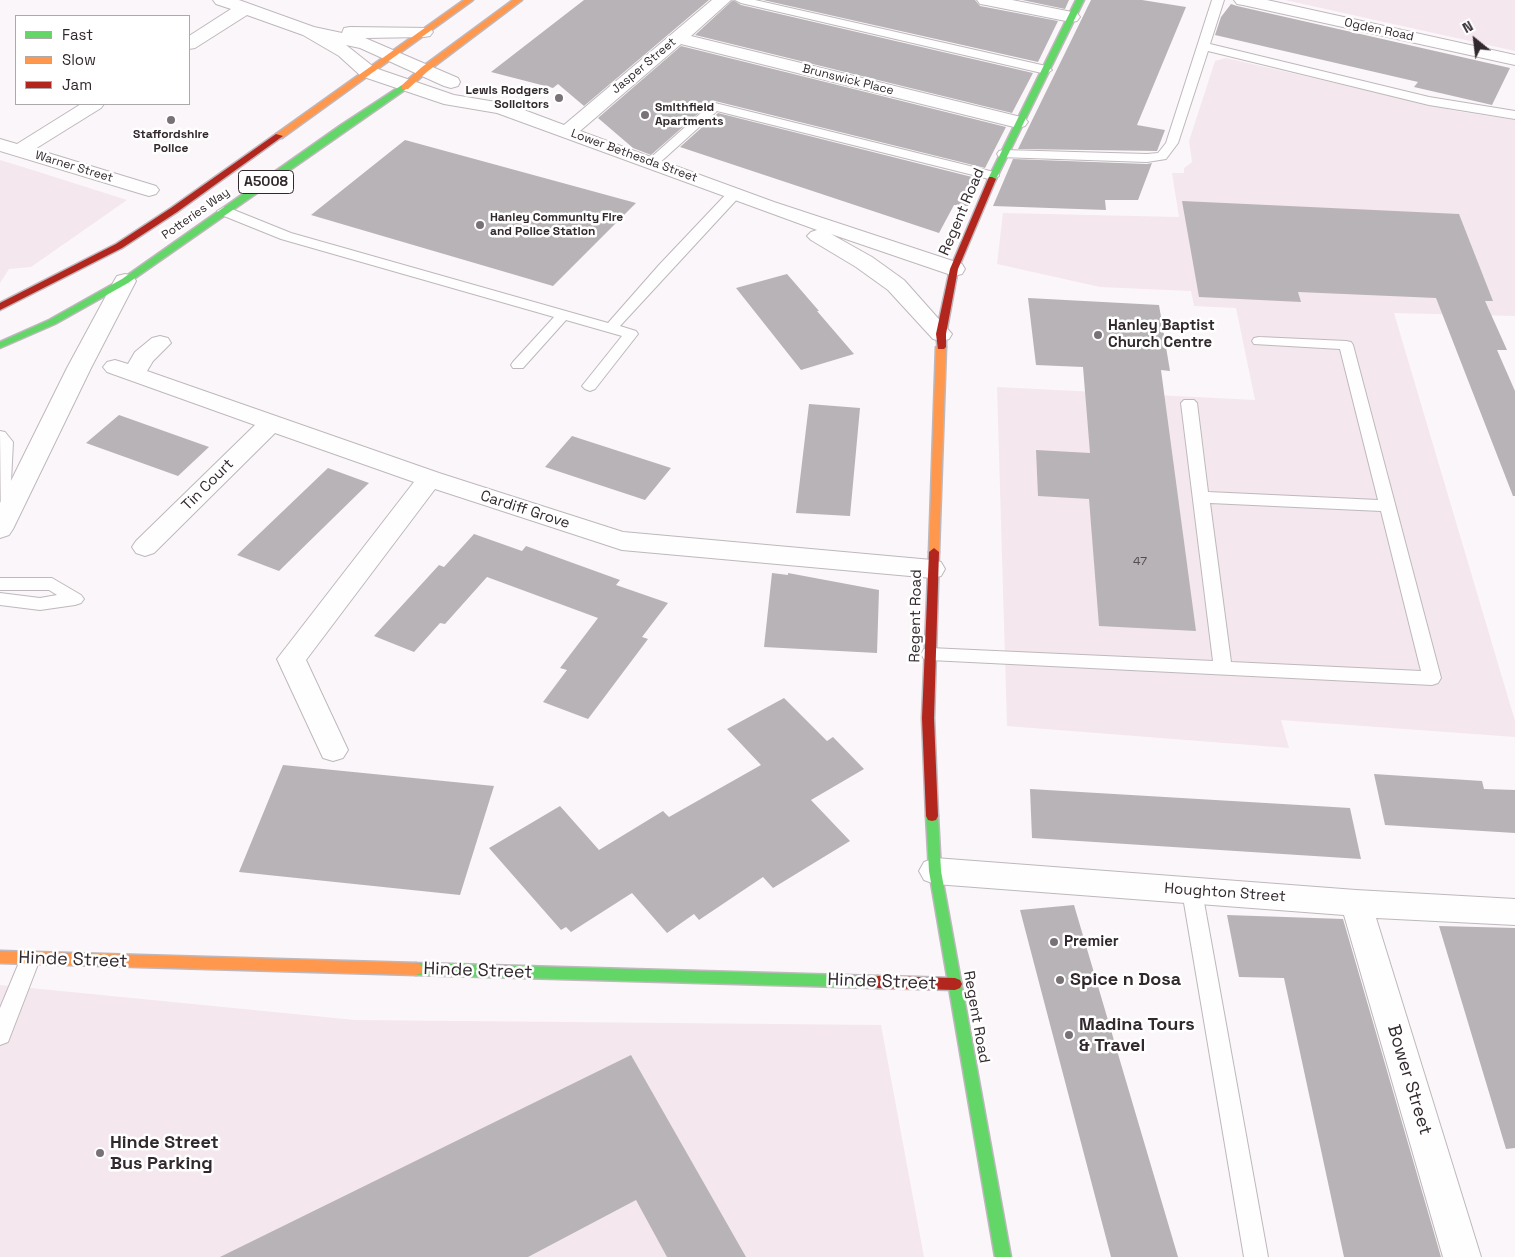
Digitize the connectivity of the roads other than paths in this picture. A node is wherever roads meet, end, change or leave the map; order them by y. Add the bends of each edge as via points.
1 (222, 0) edge
2 (470, 0) edge
3 (518, 0) edge
4 (722, 0) edge
5 (741, 0) edge
6 (986, 0) edge
7 (1080, 0) edge
8 (1218, 0) edge
9 (1243, 0) edge
10 (245, 8) junction
11 (1070, 17) junction
12 (309, 31) junction
13 (424, 32) junction
14 (678, 38) junction
15 (190, 43) edge
16 (1203, 46) junction
17 (390, 56) junction
18 (1515, 60) edge
19 (425, 69) junction
20 (1046, 70) junction
21 (368, 72) junction
22 (408, 85) junction
23 (92, 105) edge
24 (501, 108) junction
25 (1515, 115) edge
26 (1018, 122) junction
27 (566, 132) junction
28 (6, 147) edge
29 (1003, 154) junction
30 (652, 163) junction
31 (993, 176) junction
32 (149, 190) dead end
33 (735, 193) junction
34 (767, 206) junction
35 (224, 212) junction
36 (954, 269) junction
37 (125, 281) junction
38 (0, 307) edge
39 (563, 315) junction
40 (610, 328) junction
41 (941, 334) junction
42 (1258, 341) dead end
43 (160, 343) dead end
44 (0, 345) edge
45 (518, 365) dead end
46 (590, 386) dead end
47 (1189, 403) dead end
48 (271, 423) junction
49 (0, 436) edge
50 (430, 479) junction
51 (1201, 497) junction
52 (1388, 506) junction
53 (1, 528) edge
54 (145, 547) dead end
55 (932, 569) junction
56 (0, 584) edge
57 (0, 599) edge
58 (930, 654) junction
59 (1223, 668) junction
60 (333, 750) dead end
61 (935, 871) junction
62 (1192, 890) junction
63 (1356, 903) junction
64 (1515, 912) edge
65 (0, 957) edge
66 (30, 959) junction
67 (955, 984) junction
68 (0, 1035) edge
69 (1003, 1257) edge
70 (1256, 1257) edge
71 (1462, 1257) edge

1 - 10 street
2 - 13 street, Potteries Way / A5008
3 - 19 street, Potteries Way / A5008
4 - 14 street, Jasper Street
5 - 20 lane
6 - 11 street
7 - 11 street, Regent Road
8 - 16 lane
9 - 18 street, Ogden Road
10 - 12 street
10 - 15 street
11 - 20 street, Regent Road
12 - 13 street
12 - 17 street, Lower Bethesda Street via 351,39
12 - 21 street via 345,52
13 - 17 street, Potteries Way / A5008
14 - 26 street, Brunswick Place
14 - 27 street, Jasper Street
16 - 25 lane via 1429,101
16 - 29 lane via 1172,143 1162,156
17 - 19 street, Lower Bethesda Street
17 - 21 street, Potteries Way / A5008
19 - 22 street, Potteries Way / A5008
19 - 24 street, Lower Bethesda Street via 483,94
20 - 26 street, Regent Road
21 - 22 street, Lower Bethesda Street
21 - 38 street, Potteries Way / A5008 via 119,246
22 - 24 street, Lower Bethesda Street via 451,100
22 - 35 street, Potteries Way / A5008
23 - 28 street
24 - 27 street, Lower Bethesda Street
26 - 29 street, Regent Road
27 - 30 street, Lower Bethesda Street
28 - 32 street, Warner Street
29 - 31 street, Regent Road
30 - 31 lane via 715,107
30 - 33 street, Lower Bethesda Street
31 - 36 street, Regent Road
33 - 34 street, Lower Bethesda Street
33 - 40 lane
34 - 36 street, Lower Bethesda Street
34 - 41 street, Lower Bethesda Street via 864,262 896,285
35 - 37 street, Potteries Way / A5008
35 - 39 lane via 286,236
36 - 41 street, Regent Road
37 - 44 street, Potteries Way / A5008 via 52,322
37 - 53 street via 78,368
39 - 40 lane
39 - 45 lane
40 - 46 lane via 632,334
41 - 55 street, Regent Road
42 - 52 lane via 1346,345
43 - 48 street, Cardiff Grove via 125,370
47 - 51 lane
48 - 50 street, Cardiff Grove
48 - 54 street, Tin Court
49 - 53 lane via 5,442
50 - 55 street, Cardiff Grove via 622,541
50 - 60 street via 291,659
51 - 52 lane
51 - 59 lane
52 - 59 lane via 1432,678
55 - 58 street, Regent Road
56 - 57 lane via 52,584 75,599 40,604
58 - 59 lane
58 - 61 street, Regent Road via 928,718
61 - 62 street, Houghton Street
61 - 67 street, Regent Road
62 - 63 street, Houghton Street
62 - 70 lane
63 - 64 street, Houghton Street
63 - 71 street, Bower Street
65 - 66 street, Hinde Street
66 - 67 street, Hinde Street
66 - 68 lane
67 - 69 street, Regent Road

